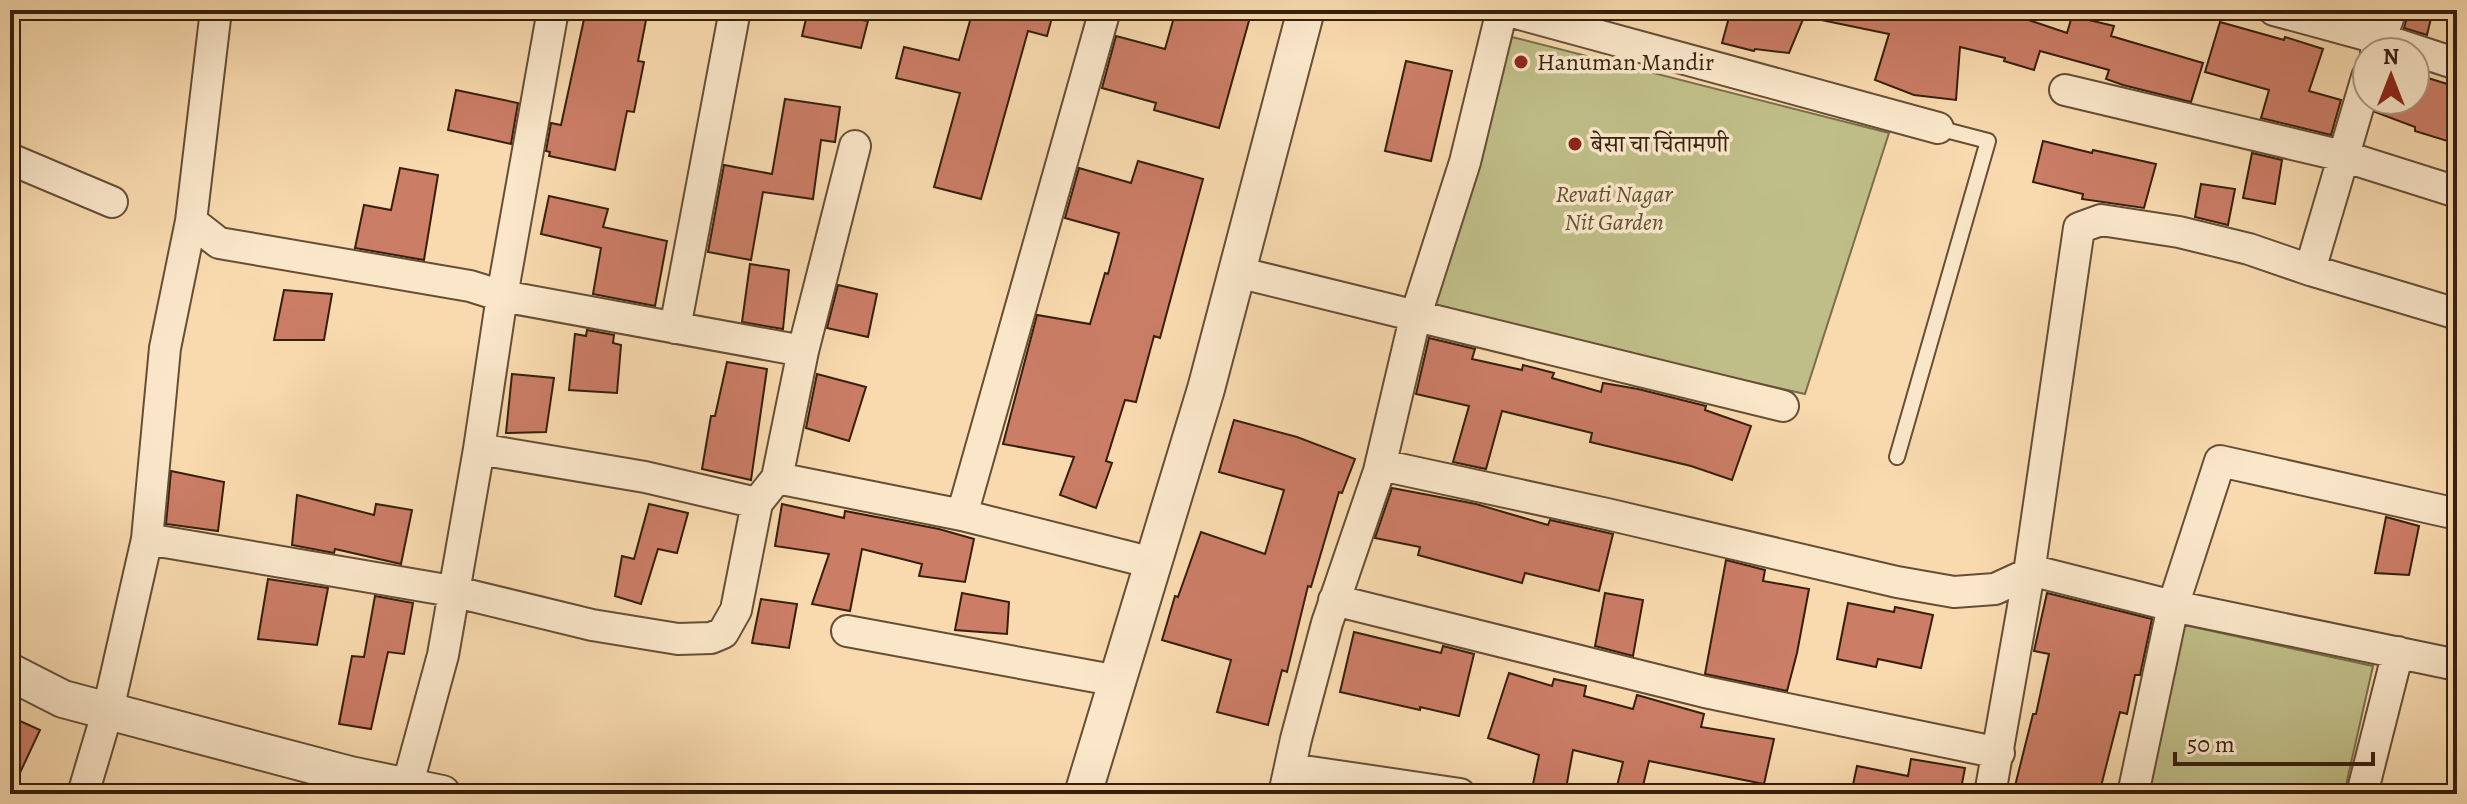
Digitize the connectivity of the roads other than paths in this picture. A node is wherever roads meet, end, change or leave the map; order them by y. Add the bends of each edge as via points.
1 (216, 10) edge
2 (553, 10) edge
3 (735, 10) edge
4 (1105, 10) edge
5 (1306, 10) edge
6 (1503, 10) edge
7 (2274, 10) edge
8 (2391, 10) edge
9 (2382, 36) edge
10 (2351, 37) edge
11 (2431, 58) edge
12 (2457, 64) edge
13 (2065, 90) dead end
14 (2355, 116) edge
15 (1938, 128) joint
16 (855, 146) dead end
17 (2343, 156) junction
18 (10, 159) edge
19 (2457, 192) edge
20 (112, 202) dead end
21 (191, 221) junction
22 (2310, 270) junction
23 (1237, 272) junction
24 (502, 296) junction
25 (2457, 314) edge
26 (1415, 318) junction
27 (675, 328) junction
28 (803, 351) junction
29 (1783, 406) dead end
30 (479, 449) junction
31 (1897, 457) dead end
32 (1381, 465) junction
33 (777, 478) junction
34 (757, 503) junction
35 (2457, 514) edge
36 (962, 515) junction
37 (147, 539) junction
38 (1153, 563) junction
39 (2029, 573) junction
40 (452, 591) junction
41 (1334, 600) junction
42 (2173, 606) junction
43 (847, 631) dead end
44 (2398, 652) junction
45 (2457, 665) edge
46 (10, 672) edge
47 (1118, 681) junction
48 (108, 710) junction
49 (1999, 753) junction
50 (1287, 781) edge
51 (424, 791) edge
52 (83, 794) edge
53 (1083, 794) edge
54 (1460, 794) edge
55 (1990, 794) edge
56 (2133, 794) edge
57 (2362, 794) edge

1 - 21 street
2 - 24 street
3 - 27 street
4 - 36 street
5 - 23 street
6 - 15 street
6 - 26 street via 1465,162
7 - 10 street
8 - 9 street
11 - 12 street
13 - 17 street
14 - 17 street
15 - 31 lane via 1988,141
16 - 28 street
17 - 19 street
17 - 22 street
18 - 20 street
21 - 24 street via 219,243
21 - 37 street via 165,348
22 - 25 street
22 - 39 street via 2179,232 2101,220 2079,228
23 - 26 street
23 - 38 street
24 - 27 street
24 - 30 street
26 - 29 street
26 - 32 street
27 - 28 street
28 - 33 street
30 - 34 street via 645,477
30 - 40 street
32 - 39 street via 1954,592 1995,589
32 - 41 street
33 - 34 street
33 - 36 street
34 - 40 street via 736,610 723,633 711,638 678,639 592,625
35 - 42 street via 2220,461
36 - 38 street
37 - 40 street
37 - 48 street
38 - 47 street
39 - 42 street
39 - 49 street
40 - 51 street
41 - 49 street via 1705,692
41 - 50 street
42 - 44 street
42 - 56 street
43 - 47 street
44 - 45 street
44 - 57 street
46 - 48 street via 63,699
47 - 53 street
48 - 51 street
48 - 52 street
49 - 55 street
50 - 54 street

